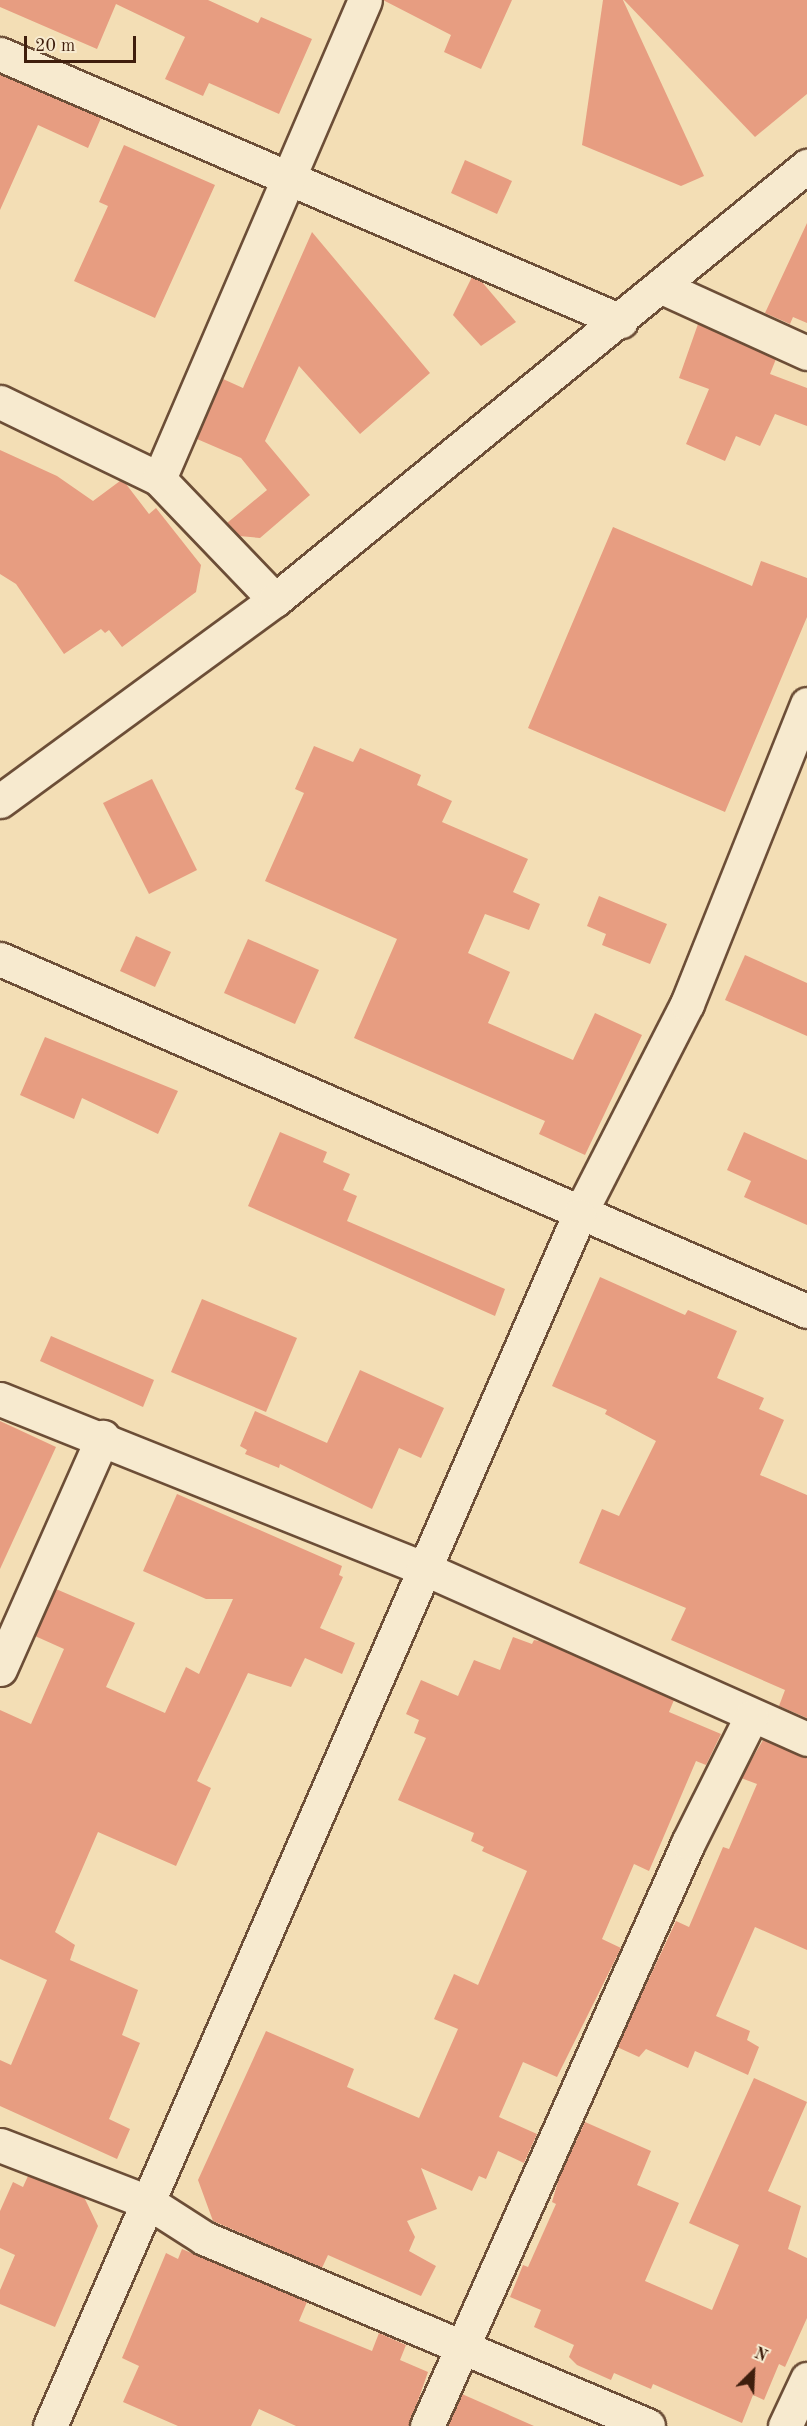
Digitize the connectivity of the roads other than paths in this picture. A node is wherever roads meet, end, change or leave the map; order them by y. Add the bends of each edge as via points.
1 (365, 0) edge
2 (0, 54) edge
3 (807, 166) edge
4 (289, 177) junction
5 (662, 287) junction
6 (621, 321) junction
7 (807, 353) edge
8 (0, 402) edge
9 (159, 479) junction
10 (275, 600) junction
11 (807, 704) edge
12 (0, 801) edge
13 (0, 959) edge
14 (579, 1215) junction
15 (807, 1311) edge
16 (0, 1399) edge
17 (103, 1437) junction
18 (423, 1568) junction
19 (0, 1669) edge
20 (751, 1717) junction
21 (807, 1739) edge
22 (0, 2145) edge
23 (148, 2202) junction
24 (462, 2346) junction
25 (807, 2379) edge
26 (50, 2426) edge
27 (427, 2426) edge
28 (648, 2426) edge
29 (785, 2426) edge

1 - 4 street
2 - 4 street
3 - 5 street
4 - 6 street
4 - 9 street
5 - 6 street
5 - 7 street
6 - 10 street
8 - 9 street
9 - 10 street
10 - 12 street
11 - 14 street via 687,1004
13 - 14 street
14 - 15 street
14 - 18 street
16 - 17 street
17 - 18 street
17 - 19 street
18 - 20 street
18 - 23 street
20 - 21 street
20 - 24 street via 688,1843
22 - 23 street
23 - 24 street via 204,2238
23 - 26 street
24 - 27 street
24 - 28 street
25 - 29 street

